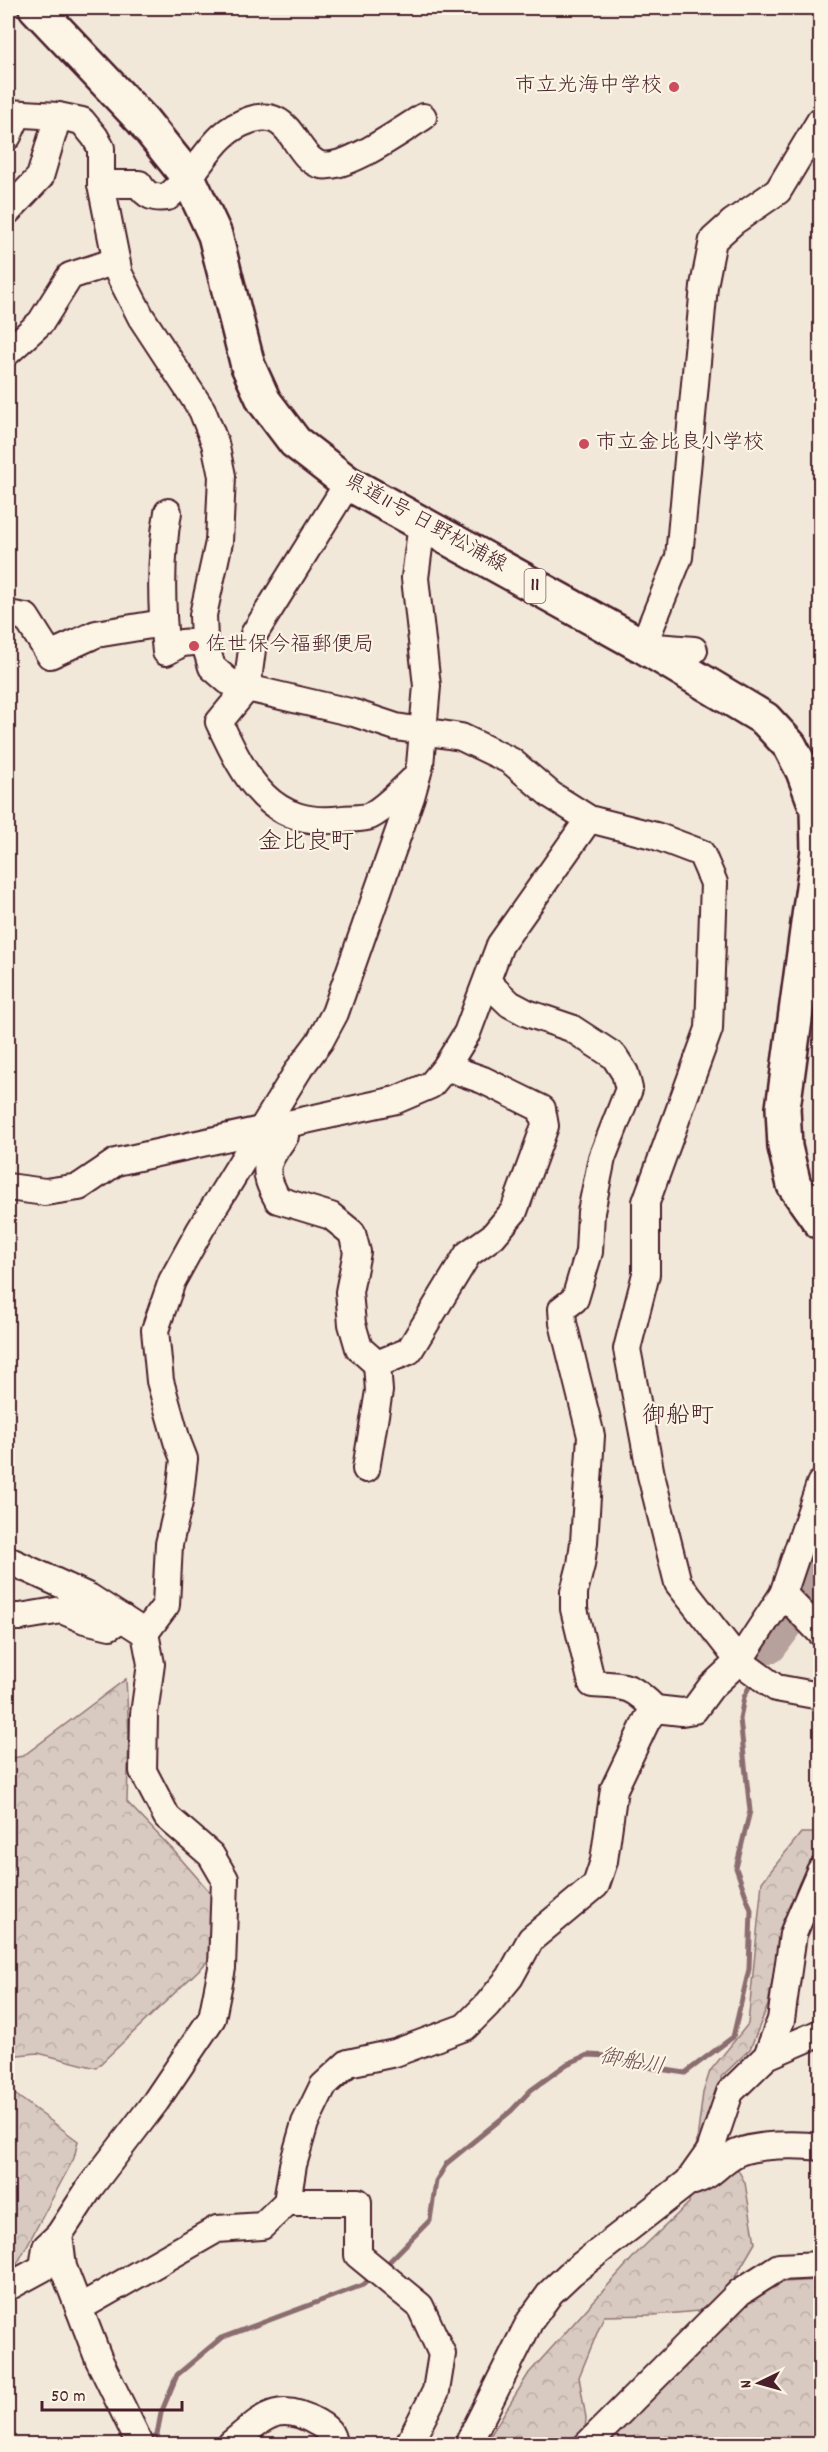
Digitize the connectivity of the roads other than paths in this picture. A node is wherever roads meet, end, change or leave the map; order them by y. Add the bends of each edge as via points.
1 (36, 8) edge
2 (58, 116) junction
3 (423, 117) dead end
4 (11, 121) edge
5 (820, 121) edge
6 (188, 177) junction
7 (100, 184) junction
8 (8, 211) edge
9 (116, 261) junction
10 (8, 352) edge
11 (348, 483) junction
12 (168, 512) dead end
13 (422, 523) junction
14 (8, 614) edge
15 (163, 623) junction
16 (204, 641) junction
17 (643, 646) junction
18 (694, 650) dead end
19 (247, 688) junction
20 (423, 731) junction
21 (417, 776) junction
22 (814, 778) edge
23 (589, 819) junction
24 (487, 982) junction
25 (446, 1067) junction
26 (272, 1126) junction
27 (8, 1187) edge
28 (820, 1222) edge
29 (377, 1364) junction
30 (366, 1469) dead end
31 (820, 1484) edge
32 (8, 1560) edge
33 (783, 1593) junction
34 (8, 1617) edge
35 (122, 1618) junction
36 (820, 1632) edge
37 (145, 1633) junction
38 (739, 1661) junction
39 (820, 1696) edge
40 (655, 1709) junction
41 (820, 1872) edge
42 (820, 2033) edge
43 (767, 2056) junction
44 (820, 2147) edge
45 (688, 2182) junction
46 (287, 2202) junction
47 (59, 2235) junction
48 (820, 2265) edge
49 (8, 2287) edge
50 (79, 2308) junction
51 (140, 2445) edge
52 (231, 2445) edge
53 (333, 2445) edge
54 (409, 2445) edge
55 (468, 2445) edge
56 (588, 2445) edge

1 - 6 main road, 県道11号 日野松浦線 / 11 via 143,121
2 - 4 street
2 - 7 street via 82,121 95,137 101,148
2 - 8 street via 40,177
3 - 6 street via 348,161 321,165 310,160 286,128 272,117 258,118 234,125
5 - 17 street via 778,191 713,240 704,286 679,557
6 - 7 street via 168,197 160,198 144,192 139,184
6 - 11 main road, 県道11号 日野松浦線 / 11 via 215,235 248,366 264,401 295,442
7 - 9 street
9 - 10 street via 70,276 40,322
9 - 16 street via 141,317 202,410 215,443 222,476 219,542 203,615
11 - 13 main road, 県道11号 日野松浦線 / 11
11 - 19 street via 254,634
12 - 15 street
13 - 17 main road, 県道11号 日野松浦線 / 11
13 - 20 street via 415,578 427,686
14 - 15 street via 26,617 50,655 96,634
15 - 16 street via 166,652 182,643
16 - 19 street via 212,667 228,681
17 - 18 street
17 - 22 main road, 県道11号 日野松浦線 / 11 via 765,719
19 - 20 street
19 - 21 street via 219,722 264,798 277,808 297,818 323,822 369,816
20 - 21 street
20 - 23 street via 461,737 511,761 551,795
21 - 26 street via 335,1013 321,1041 299,1069
22 - 28 main road, 県道11号 日野松浦線 / 11 via 818,850 783,1108 785,1147 794,1185
23 - 24 street via 500,945
23 - 38 street via 656,836 701,853 714,883 709,1029 646,1202 646,1274 627,1349 651,1475 678,1583
24 - 25 street via 467,1033
24 - 40 street via 510,1004 571,1028 606,1050 626,1073 629,1089 602,1158 591,1212 589,1252 575,1299 562,1310 591,1436 584,1542 574,1609 592,1684 627,1686
25 - 26 street via 431,1085 396,1100
25 - 29 street via 542,1109 545,1126 514,1211 493,1236 468,1254 409,1351
26 - 27 street via 116,1162 80,1187 45,1192
26 - 29 street via 285,1136 268,1159 267,1180 278,1200 331,1216 352,1233 357,1252 349,1292 352,1324 358,1348
26 - 37 street via 172,1281 155,1330 160,1381 184,1460 169,1544 166,1605
29 - 30 street via 379,1391
31 - 33 street
32 - 35 street via 89,1597
33 - 36 street
33 - 38 street
34 - 35 street via 62,1610 110,1626
35 - 37 street
37 - 47 street via 151,1664 144,1714 143,1771 167,1816 212,1855 225,1879 222,1968 212,2018
38 - 39 street via 776,1688
38 - 40 street via 711,1687 694,1710
40 - 46 street via 614,1789 604,1862 596,1885 531,1939 510,1977 465,2027 395,2053 348,2063 323,2086 305,2122
41 - 43 street via 794,1934 781,2020
42 - 43 street
43 - 45 street via 730,2092 710,2151
44 - 45 street via 769,2147 736,2153 705,2178
45 - 55 street via 551,2292 530,2321
46 - 50 street via 262,2226 217,2229
46 - 54 street via 358,2202 358,2255 420,2306 442,2354 436,2391
47 - 49 street via 46,2247 43,2268
47 - 50 street via 63,2267
48 - 56 street via 779,2267 747,2286
50 - 51 street
52 - 53 street via 266,2415 295,2411 327,2428

